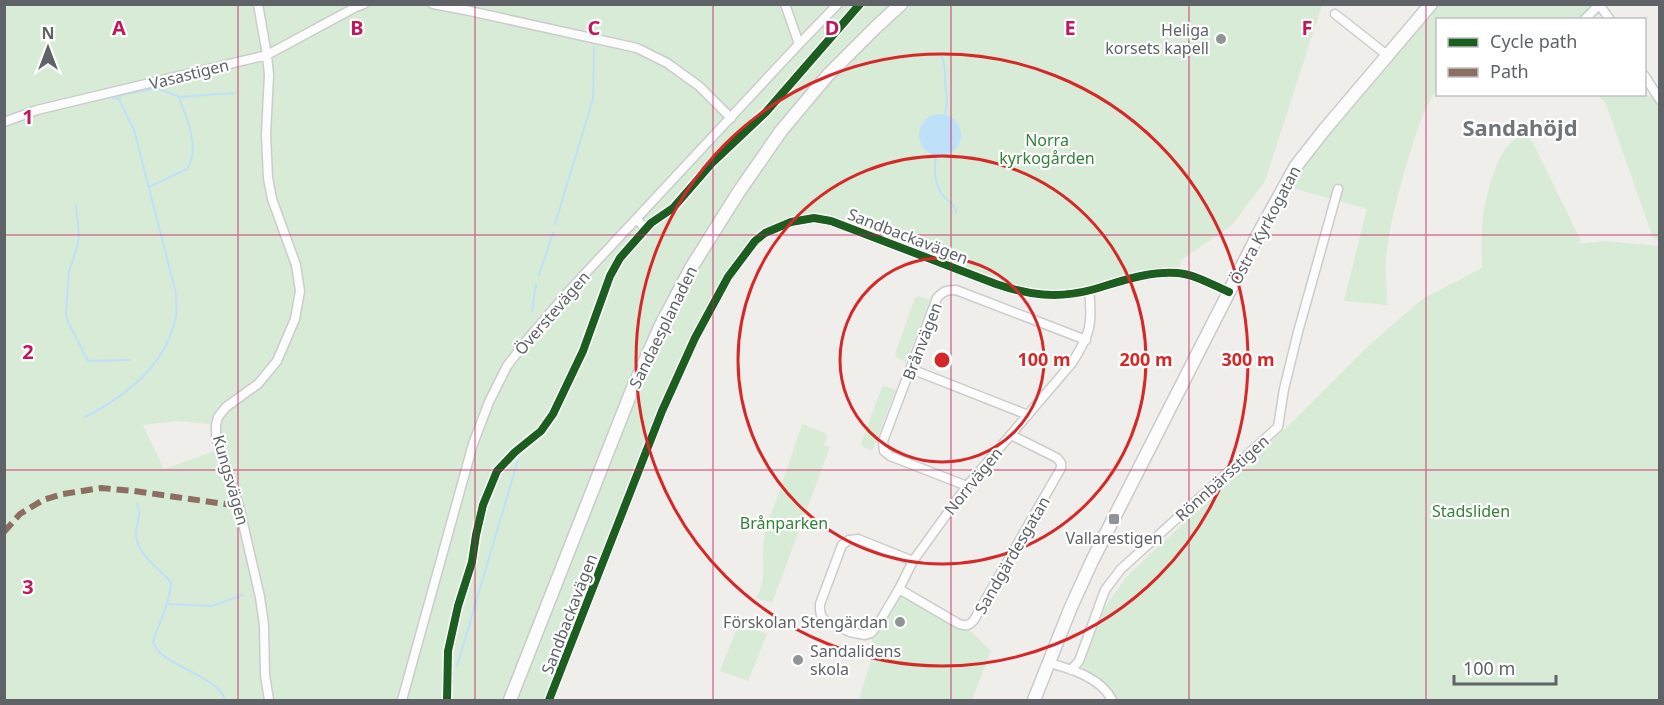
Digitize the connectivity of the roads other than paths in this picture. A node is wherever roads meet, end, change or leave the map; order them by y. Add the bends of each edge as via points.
1 (258, 4) edge
2 (364, 4) edge
3 (433, 4) edge
4 (785, 4) edge
5 (838, 4) edge
6 (901, 4) edge
7 (1431, 4) edge
8 (1599, 5) edge
9 (1335, 14) dead end
10 (1586, 18) edge
11 (1609, 18) edge
12 (799, 44) junction
13 (267, 55) junction
14 (1387, 55) junction
15 (1646, 78) edge
16 (1659, 100) edge
17 (730, 118) junction
18 (4, 122) edge
19 (1338, 189) dead end
20 (637, 220) junction
21 (646, 228) dead end
22 (1089, 290) junction
23 (1229, 292) junction
24 (1086, 340) junction
25 (911, 369) junction
26 (1028, 415) junction
27 (1011, 435) junction
28 (967, 486) junction
29 (913, 561) junction
30 (899, 589) junction
31 (1049, 663) junction
32 (1071, 670) junction
33 (269, 700) edge
34 (402, 700) edge
35 (510, 700) edge
36 (549, 700) edge
37 (1034, 700) edge
38 (1112, 700) edge

1 - 13 street, Kungsvägen
2 - 13 street, Vasastigen
3 - 17 street via 637,48 699,86
4 - 12 street
5 - 12 street, Överstevägen
6 - 35 street, Sandaesplanaden via 828,75 781,132 691,268 632,390
7 - 14 street, Östra Kyrkogatan
8 - 10 street
8 - 11 street
9 - 14 street
12 - 17 street, Överstevägen
13 - 18 street, Vasastigen via 37,110
13 - 33 street, Kungsvägen via 268,178 292,251 300,291 295,319 277,361 258,384 218,417 216,438 240,506 260,597
14 - 23 street, Östra Kyrkogatan via 1296,166
15 - 16 street
17 - 20 street, Överstevägen
19 - 32 street, Rönnbärsstigen via 1298,332 1278,427 1121,569 1105,590 1079,661
20 - 21 street
20 - 34 street, Överstevägen via 531,335 507,366 489,402 473,444
22 - 23 street, Sandbackavägen via 1151,274 1179,273
22 - 24 street, Norrvägen via 1091,320
22 - 36 street, Sandbackavägen via 1037,295 1018,292 814,218 765,233 728,277 695,338 662,411
23 - 31 street, Östra Kyrkogatan via 1092,561
24 - 25 street, Brånvägen via 948,290 937,298
24 - 26 street, Norrvägen
25 - 26 street
25 - 28 street, Brånvägen via 883,441 884,451
26 - 27 street, Norrvägen
27 - 28 street, Norrvägen
27 - 30 street, Sandgärdesgatan via 1057,458 1061,468 974,620 965,626 959,624
28 - 29 street, Norrvägen
29 - 30 street, Norrvägen
29 - 30 street, Norrvägen via 858,539 849,540 842,545 820,604 821,615 825,621 865,635 877,626
31 - 32 street
31 - 37 street, Östra Kyrkogatan
32 - 38 street via 1106,689

